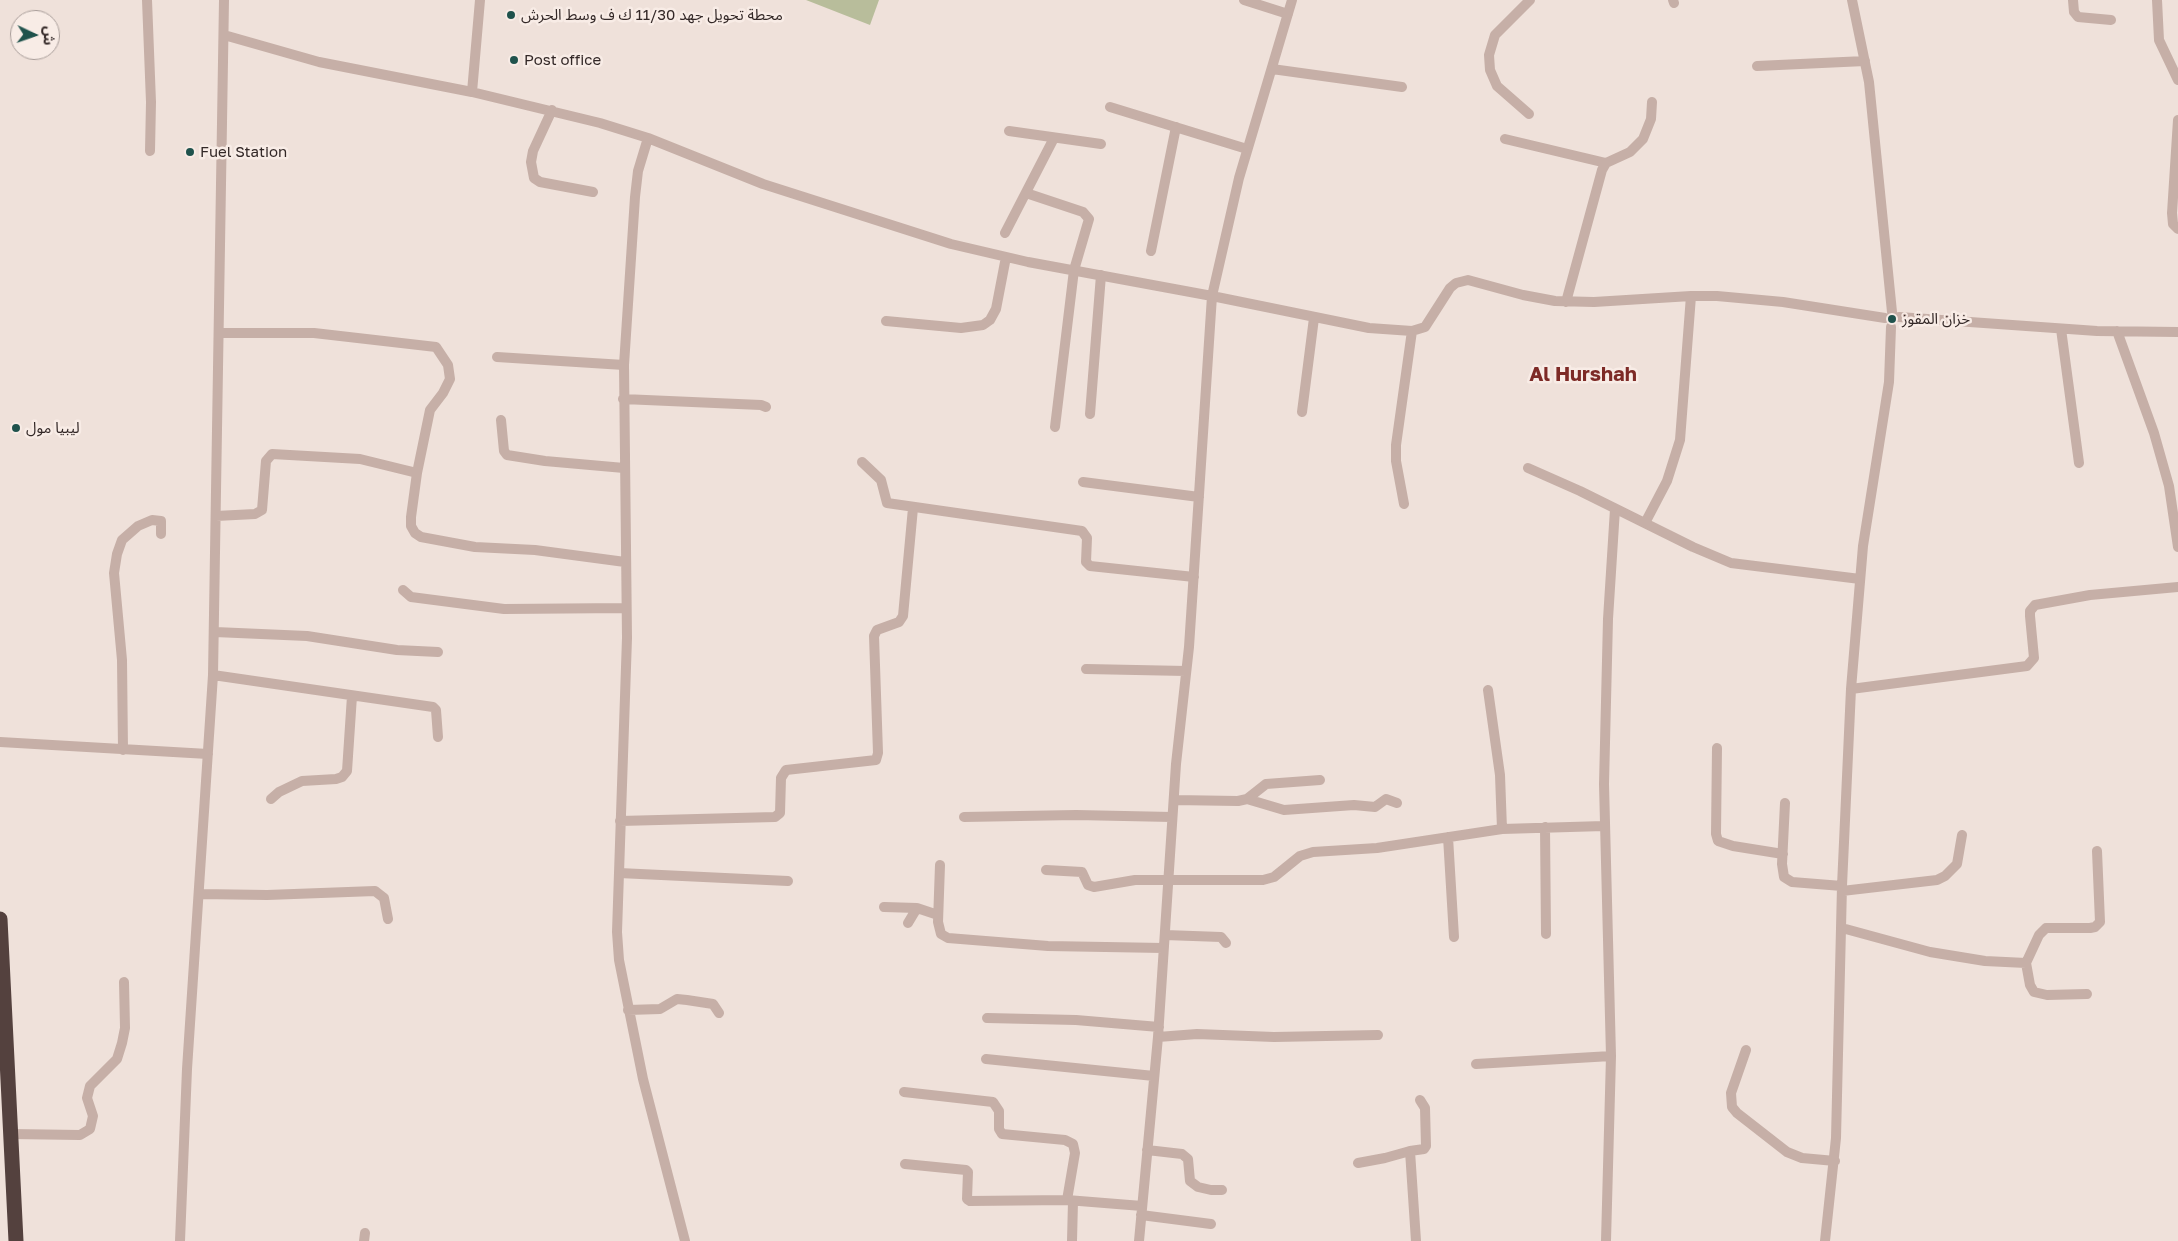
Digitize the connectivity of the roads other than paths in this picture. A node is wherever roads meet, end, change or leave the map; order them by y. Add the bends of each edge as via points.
1 (147, 0) edge
2 (224, 0) edge
3 (480, 0) edge
4 (1244, 0) edge
5 (1292, 0) edge
6 (1530, 0) edge
7 (1852, 0) edge
8 (2073, 0) edge
9 (2157, 0) edge
10 (1288, 14) junction
11 (2111, 20) dead end
12 (224, 35) junction
13 (1865, 61) junction
14 (1757, 66) dead end
15 (1272, 69) junction
16 (2178, 80) edge
17 (1402, 87) dead end
18 (472, 92) junction
19 (1652, 102) dead end
20 (1110, 107) dead end
21 (552, 110) junction
22 (1529, 114) dead end
23 (2178, 120) edge
24 (1176, 127) junction
25 (1009, 131) dead end
26 (648, 138) junction
27 (1054, 138) junction
28 (1505, 139) dead end
29 (1101, 144) dead end
30 (1247, 149) junction
31 (150, 151) dead end
32 (1606, 163) junction
33 (593, 192) dead end
34 (1026, 193) junction
35 (2178, 229) edge
36 (1005, 233) dead end
37 (1151, 251) dead end
38 (1006, 257) junction
39 (1074, 270) junction
40 (1101, 275) junction
41 (1212, 296) junction
42 (1691, 296) junction
43 (1566, 302) junction
44 (1314, 318) junction
45 (1892, 318) junction
46 (886, 321) dead end
47 (2061, 329) junction
48 (2117, 331) junction
49 (1412, 332) junction
50 (2178, 332) edge
51 (219, 333) junction
52 (497, 357) dead end
53 (624, 365) junction
54 (623, 399) junction
55 (766, 407) dead end
56 (1302, 412) dead end
57 (1090, 414) dead end
58 (501, 420) dead end
59 (1055, 427) dead end
60 (862, 462) dead end
61 (2079, 463) dead end
62 (624, 468) junction
63 (1528, 468) dead end
64 (417, 474) junction
65 (1083, 482) dead end
66 (1200, 496) junction
67 (1404, 504) dead end
68 (913, 508) junction
69 (1615, 508) junction
70 (216, 516) junction
71 (1645, 523) junction
72 (161, 534) dead end
73 (2178, 539) edge
74 (2178, 547) edge
75 (625, 562) junction
76 (1194, 577) junction
77 (1860, 579) junction
78 (2178, 587) edge
79 (403, 590) dead end
80 (626, 608) junction
81 (215, 632) junction
82 (438, 652) dead end
83 (1086, 669) dead end
84 (1186, 671) junction
85 (213, 675) junction
86 (1851, 688) junction
87 (1488, 690) dead end
88 (352, 696) junction
89 (438, 737) dead end
90 (0, 742) edge
91 (1717, 748) dead end
92 (123, 750) junction
93 (208, 754) junction
94 (1320, 780) dead end
95 (271, 799) dead end
96 (1247, 799) junction
97 (1174, 800) junction
98 (1396, 803) dead end
99 (1786, 803) dead end
100 (964, 817) dead end
101 (1172, 817) junction
102 (620, 821) junction
103 (1604, 826) junction
104 (1545, 828) junction
105 (1502, 829) junction
106 (1962, 835) dead end
107 (1448, 837) junction
108 (2097, 851) dead end
109 (1782, 854) junction
110 (940, 865) dead end
111 (1046, 870) dead end
112 (619, 873) junction
113 (1168, 880) junction
114 (788, 881) dead end
115 (1842, 888) junction
116 (200, 894) junction
117 (884, 907) dead end
118 (917, 908) junction
119 (938, 915) junction
120 (388, 919) dead end
121 (0, 920) edge
122 (908, 923) dead end
123 (1842, 928) junction
124 (1165, 934) junction
125 (1546, 934) dead end
126 (1454, 937) dead end
127 (1226, 942) dead end
128 (1163, 948) junction
129 (2026, 963) junction
130 (124, 982) dead end
131 (2087, 994) dead end
132 (628, 1010) junction
133 (719, 1013) dead end
134 (987, 1018) dead end
135 (1158, 1032) junction
136 (1378, 1035) dead end
137 (1746, 1050) dead end
138 (1611, 1056) junction
139 (986, 1059) dead end
140 (1476, 1064) dead end
141 (1154, 1076) junction
142 (904, 1092) dead end
143 (1420, 1100) dead end
144 (11, 1134) junction
145 (1147, 1150) junction
146 (1410, 1150) junction
147 (1835, 1161) junction
148 (1358, 1163) dead end
149 (905, 1164) dead end
150 (1222, 1190) dead end
151 (1070, 1201) junction
152 (1141, 1210) junction
153 (1211, 1224) dead end
154 (16, 1241) edge
155 (180, 1241) edge
156 (686, 1241) edge
157 (1072, 1241) edge
158 (1139, 1241) edge
159 (1416, 1241) edge
160 (1606, 1241) edge
161 (1825, 1241) edge

1 - 31 street
2 - 12 street
3 - 18 street
4 - 10 street
5 - 10 street
6 - 22 street via 1496,35 1489,55 1490,70 1497,86
7 - 13 street
8 - 11 street via 2078,17
9 - 16 street via 2159,40
10 - 15 street
12 - 18 street via 319,62
12 - 51 street
13 - 14 street
13 - 45 street
15 - 17 street
15 - 30 street
18 - 21 street
19 - 32 street via 1651,119 1643,139 1630,152
20 - 24 street
21 - 26 street
21 - 33 street via 532,151 534,178 540,182
23 - 35 street via 2172,220
24 - 30 street
24 - 37 street
25 - 27 street
26 - 38 street via 844,212
26 - 53 street via 638,171 635,197
27 - 29 street
27 - 34 street
28 - 32 street
30 - 41 street via 1225,230
32 - 43 street via 1599,178
34 - 36 street
34 - 39 street via 1088,215 1088,229
38 - 39 street
38 - 46 street via 996,309 984,325 961,328
39 - 40 street
39 - 59 street
40 - 41 street
40 - 57 street
41 - 44 street
41 - 66 street
42 - 43 street
42 - 45 street via 1775,301
42 - 71 street via 1680,440 1667,481
43 - 49 street via 1462,281 1450,288 1425,327
44 - 49 street
44 - 56 street
45 - 47 street
45 - 77 street via 1890,368
47 - 48 street
47 - 61 street
48 - 50 street
48 - 73 street via 2154,433 2169,486
49 - 67 street via 1396,445
51 - 64 street via 314,333 436,347 448,365 450,379 443,394 431,407
51 - 70 street
52 - 53 street
53 - 54 street
54 - 55 street
54 - 62 street
58 - 62 street via 504,451 508,455
60 - 68 street via 881,480 887,503
62 - 75 street
63 - 69 street
64 - 70 street via 360,459 272,454 266,461 262,510 255,514
64 - 75 street via 411,526 421,537 474,547 535,550
65 - 66 street
66 - 76 street
68 - 76 street via 1082,531 1087,538 1087,563 1090,566
68 - 102 street via 903,616 899,622 877,630 874,636 876,760 786,770 780,778 780,813 775,817
69 - 71 street
69 - 103 street via 1608,620
70 - 81 street
71 - 77 street via 1731,563
72 - 92 street via 161,520 138,526 122,540 116,554 114,573 122,660
73 - 74 street
75 - 80 street
76 - 84 street
77 - 86 street
78 - 86 street via 2090,595 2035,605 2030,611 2034,658 2027,666
79 - 80 street via 411,597 504,609
80 - 102 street
81 - 82 street via 307,636 397,650
81 - 85 street
83 - 84 street
84 - 97 street
85 - 88 street
85 - 93 street
86 - 115 street
87 - 105 street via 1500,775
88 - 89 street via 433,707
88 - 95 street via 347,770 336,779 302,781
90 - 92 street
91 - 109 street via 1718,841
92 - 93 street
93 - 116 street
94 - 96 street via 1266,784
96 - 97 street
96 - 98 street via 1284,810 1375,806 1386,799
97 - 101 street
99 - 109 street
100 - 101 street
101 - 113 street
102 - 112 street
103 - 104 street
103 - 138 street
104 - 105 street
104 - 125 street
105 - 107 street
106 - 115 street via 1957,864 1945,876 1928,882
107 - 113 street via 1307,854 1266,880
107 - 126 street
108 - 129 street via 2101,912 2098,925 2090,928 2046,928 2039,935
109 - 115 street via 1782,871 1787,880
110 - 119 street
111 - 113 street via 1082,872 1088,886 1094,887 1115,882
112 - 114 street
112 - 132 street via 619,960
113 - 124 street
115 - 123 street
116 - 120 street via 268,896 375,891 384,898
116 - 155 street via 187,1069
117 - 118 street
118 - 119 street
118 - 122 street
119 - 128 street via 941,934 953,940
121 - 144 highway
123 - 129 street via 1940,954
123 - 147 street
124 - 127 street via 1221,937
124 - 128 street
128 - 135 street
129 - 131 street via 2030,985 2038,993
130 - 144 street via 125,1028 122,1043 117,1059 90,1086 87,1098 93,1116 90,1129 80,1135
132 - 133 street via 660,1009 677,1000 687,1000 712,1004
132 - 156 street
134 - 135 street via 1076,1020
135 - 136 street via 1274,1037
135 - 141 street
137 - 147 street via 1731,1093 1732,1107 1787,1152 1802,1158
138 - 140 street
138 - 160 street
139 - 141 street
141 - 145 street
142 - 151 street via 993,1102 999,1112 1002,1134 1069,1142 1075,1148
143 - 146 street via 1425,1108 1426,1146
144 - 154 highway
145 - 150 street via 1182,1154 1188,1159 1190,1181 1211,1190
145 - 152 street
146 - 148 street
146 - 159 street
147 - 161 street
149 - 151 street via 966,1170 967,1199 970,1201
151 - 152 street
151 - 157 street
152 - 153 street
152 - 158 street

